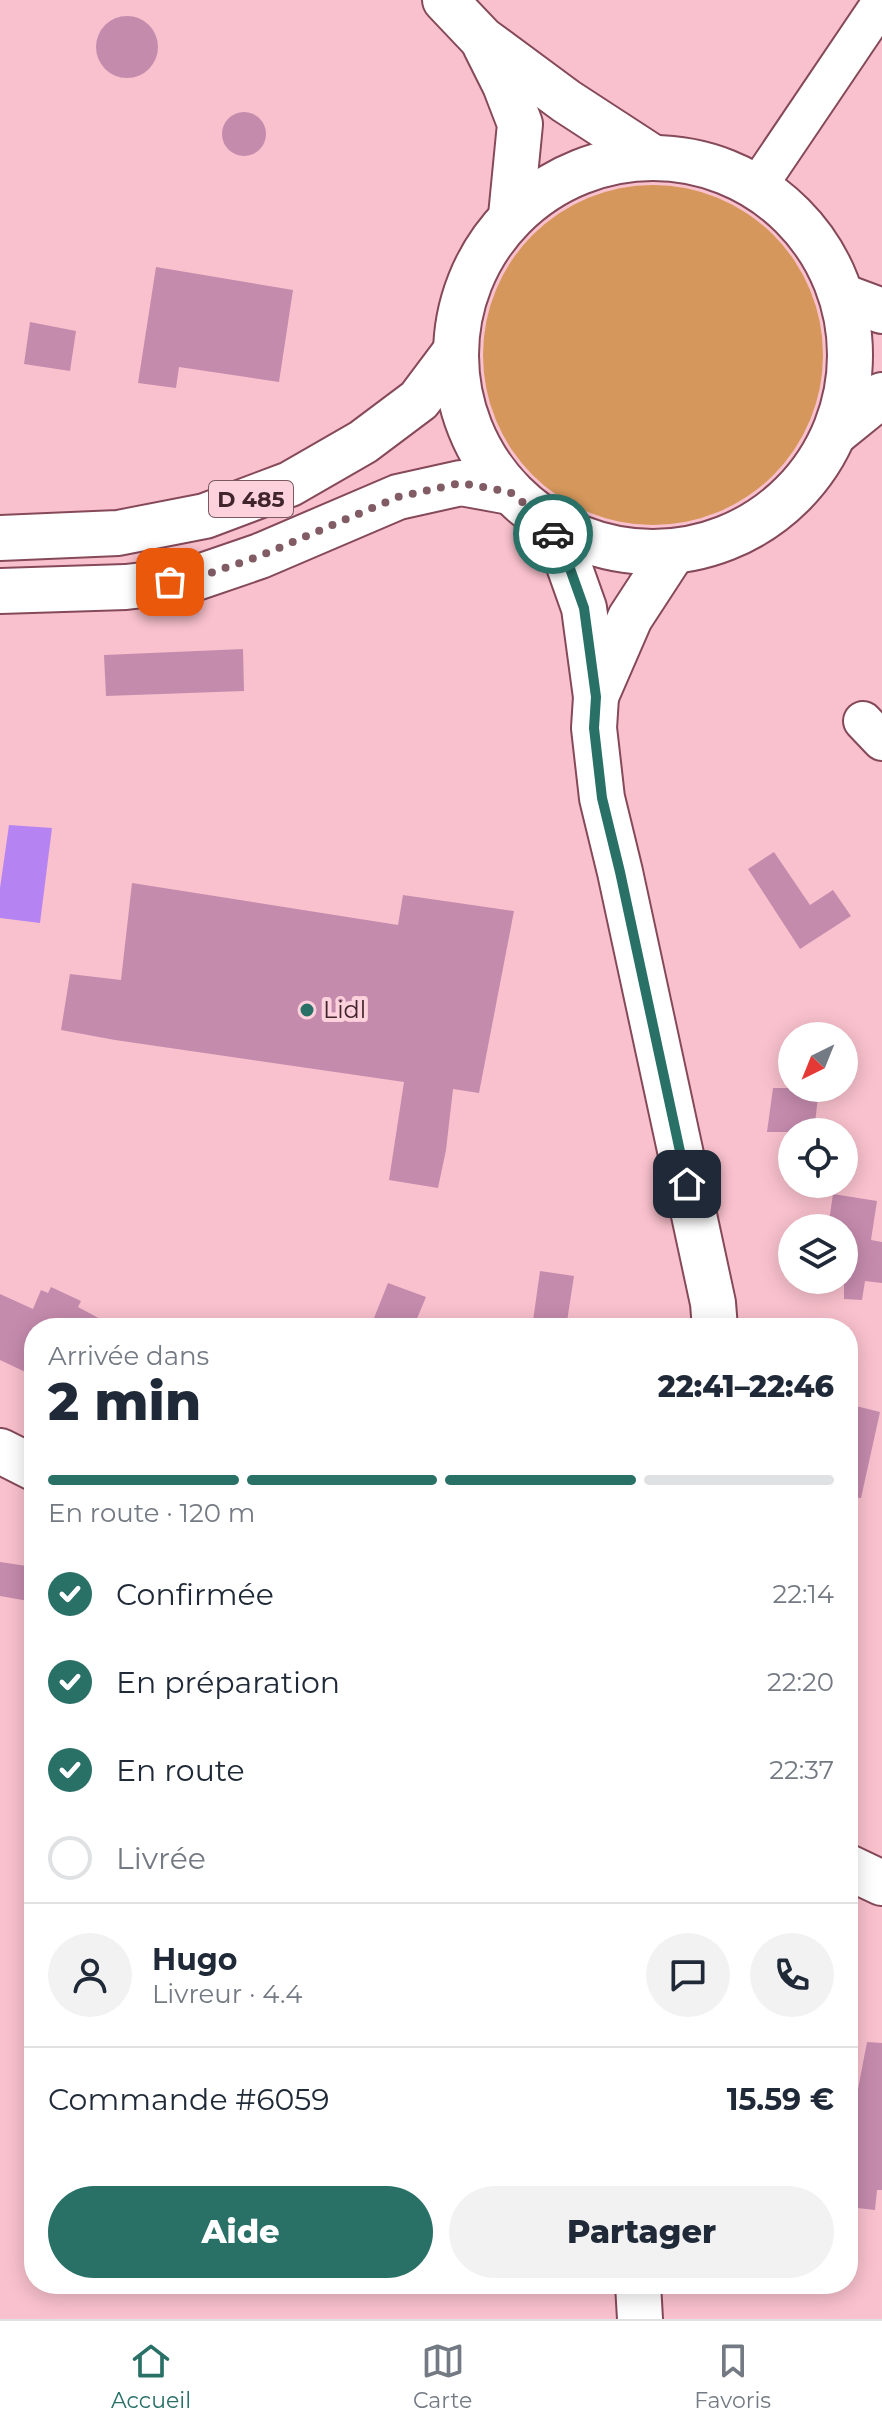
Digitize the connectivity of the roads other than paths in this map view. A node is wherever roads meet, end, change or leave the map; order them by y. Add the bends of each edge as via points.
1 (445, 0) edge
2 (882, 2) edge
3 (482, 39) junction
4 (652, 157) junction
5 (757, 187) junction
6 (511, 216) junction
7 (842, 296) junction
8 (882, 311) edge
9 (455, 352) junction
10 (882, 395) edge
11 (835, 433) junction
12 (510, 492) junction
13 (546, 521) junction
14 (0, 538) edge
15 (673, 552) junction
16 (0, 591) edge
17 (596, 697) junction
18 (714, 1318) edge
19 (0, 1451) edge
20 (24, 1463) edge
21 (858, 1872) edge
22 (882, 1883) edge
23 (639, 2294) edge
24 (640, 2319) edge

1 - 3 main road
2 - 5 street
3 - 4 main road
3 - 6 main road via 520,124
4 - 5 main road via 688,160
4 - 6 main road via 600,164 552,184
5 - 7 main road via 794,216 822,254
6 - 9 main road via 470,278
7 - 8 main road
7 - 11 main road via 849,373
9 - 12 main road via 461,402 479,451
9 - 14 main road, D 485 via 419,400 363,442 290,484 205,516 118,533
10 - 11 main road
11 - 15 main road via 803,484 769,515 730,537
12 - 13 main road
12 - 16 main road, D 485 via 461,483 398,497 193,579
13 - 15 main road via 586,541 629,551
13 - 17 main road via 584,608
15 - 17 main road via 630,618
17 - 18 main road via 602,798
19 - 20 main road
21 - 22 main road
23 - 24 main road

